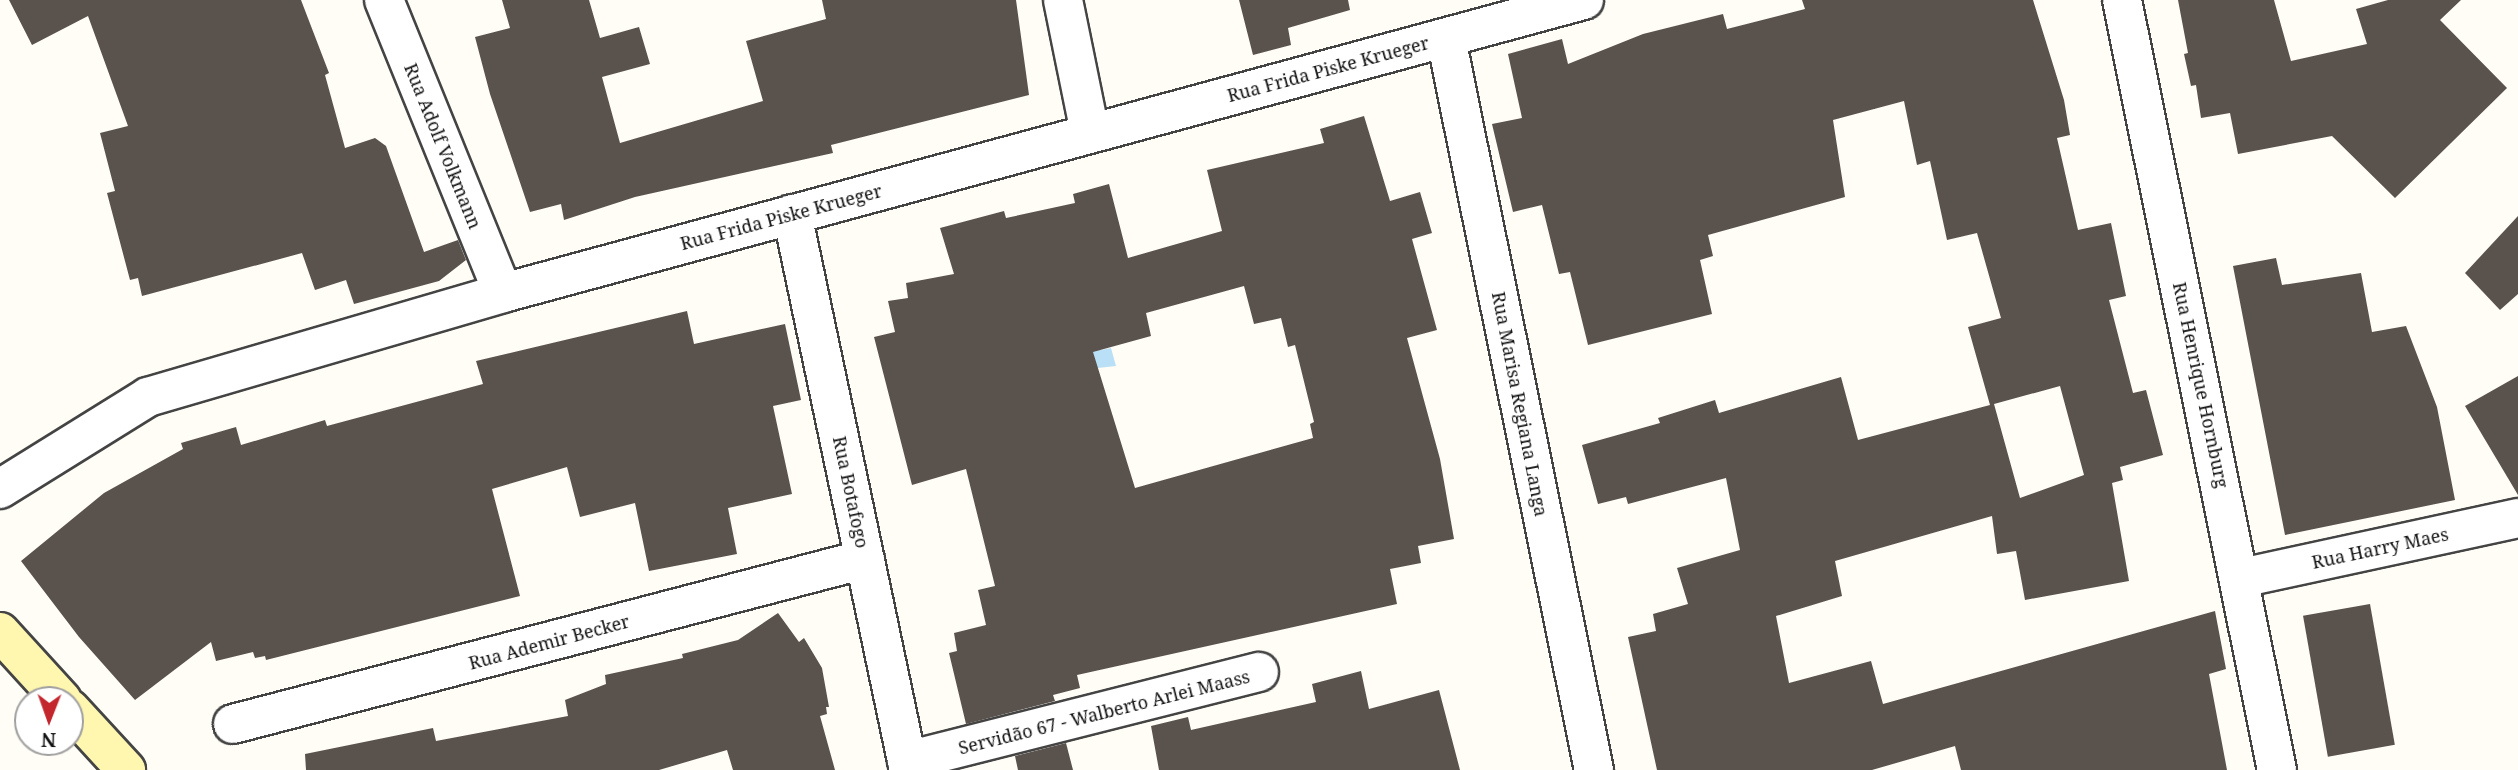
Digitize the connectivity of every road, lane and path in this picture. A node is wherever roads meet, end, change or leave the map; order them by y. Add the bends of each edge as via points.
1 (384, 0) edge
2 (1063, 0) edge
3 (1584, 0) edge
4 (2122, 0) edge
5 (1446, 38) junction
6 (1090, 133) junction
7 (792, 214) junction
8 (503, 293) junction
9 (0, 489) edge
10 (2518, 518) edge
11 (865, 559) junction
12 (2241, 578) junction
13 (0, 632) edge
14 (1259, 673) dead end
15 (49, 686) edge
16 (84, 724) edge
17 (233, 724) dead end
18 (908, 766) edge
19 (126, 770) edge
20 (1594, 770) edge
21 (2277, 770) edge

1 - 8 street, Rua Adolf Volkmann
2 - 6 street
3 - 5 street, Rua Frida Piske Krueger
4 - 12 street, Rua Henrique Hornburg
5 - 6 street, Rua Frida Piske Krueger
5 - 20 street, Rua Marisa Regiana Langa
6 - 7 street, Rua Frida Piske Krueger
7 - 8 street, Rua Frida Piske Krueger
7 - 11 street, Rua Botafogo
8 - 9 street, Rua Frida Piske Krueger via 148,397
10 - 12 street, Rua Harry Maes
11 - 17 street, Rua Ademir Becker
11 - 18 street, Rua Botafogo
12 - 21 street, Rua Henrique Hornburg
13 - 15 main road
14 - 18 street, Servidão 67 - Walberto Arlei Maass
16 - 19 main road

